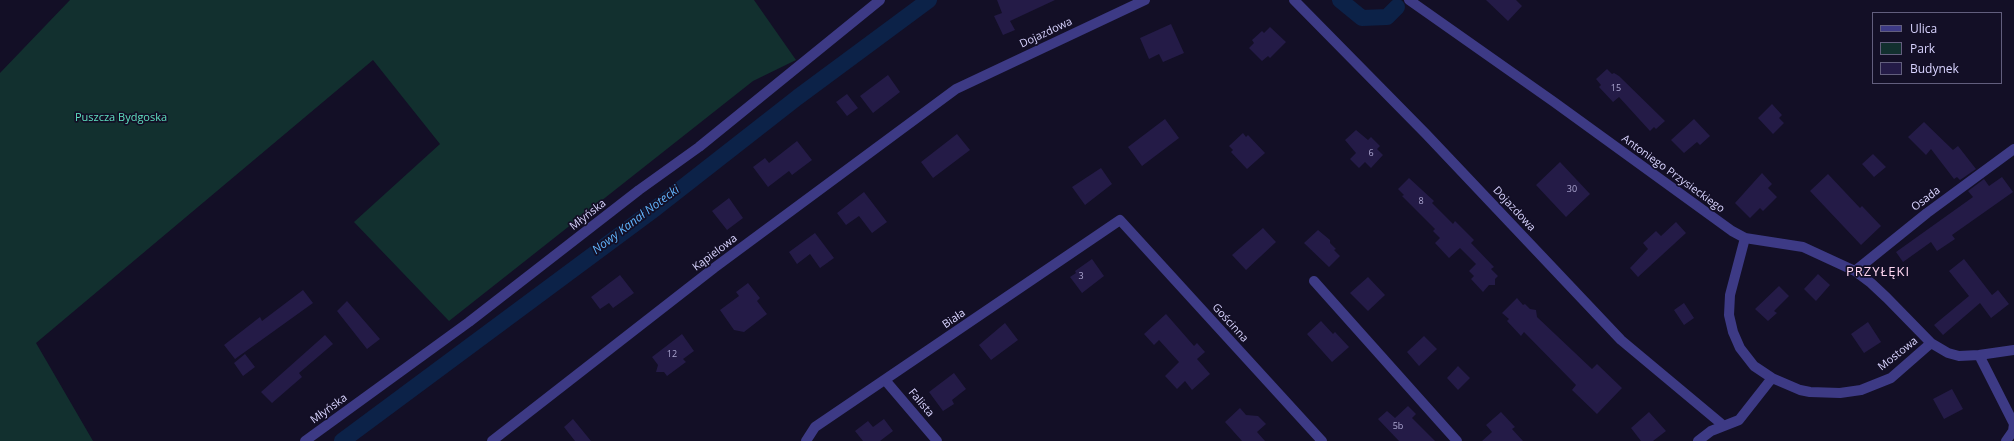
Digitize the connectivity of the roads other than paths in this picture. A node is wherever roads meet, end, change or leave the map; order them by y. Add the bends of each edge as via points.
1 (880, 0) edge
2 (1145, 0) edge
3 (1294, 0) edge
4 (1409, 0) edge
5 (956, 89) joint
6 (2014, 149) edge
7 (1120, 220) joint
8 (1745, 238) junction
9 (1855, 271) junction
10 (1314, 281) dead end
11 (1931, 343) junction
12 (2014, 350) edge
13 (1979, 355) junction
14 (1772, 378) junction
15 (885, 380) junction
16 (1724, 426) junction
17 (305, 441) edge
18 (492, 441) edge
19 (806, 441) edge
20 (937, 441) edge
21 (1322, 441) edge
22 (1456, 441) edge
23 (1698, 441) edge
24 (2006, 441) edge

1 - 17 street, Młyńska via 699,147 639,190 469,322
2 - 5 street, Dojazdowa
3 - 16 street, Dojazdowa via 1426,134 1621,340
4 - 8 street, Antoniego Przysieckiego via 1718,222
5 - 18 street, Kąpielowa via 714,268
6 - 9 street, Osada
7 - 15 street, Biała
7 - 21 street, Gościnna
8 - 9 street, Antoniego Przysieckiego via 1803,247
8 - 14 street, Mostowa via 1730,295 1733,332 1740,348 1754,366
9 - 11 street, Antoniego Przysieckiego via 1888,298
10 - 22 street
11 - 13 street, Mostowa via 1939,349 1959,356
11 - 14 street, Mostowa via 1891,378 1861,390 1810,392
12 - 13 street, Mostowa
13 - 24 street via 2014,424 2013,431
14 - 16 street via 1739,420
15 - 19 street, Biała via 815,427
15 - 20 street, Falista
16 - 23 street via 1711,431

